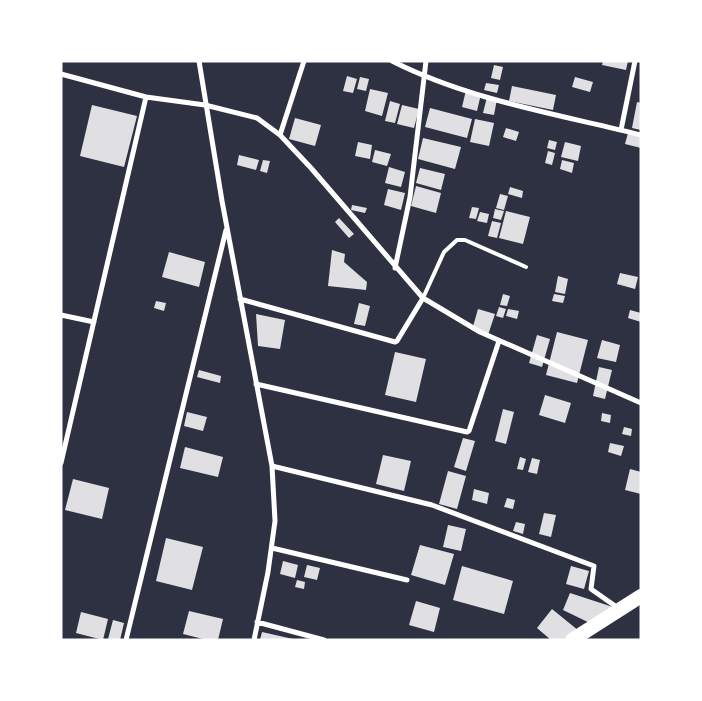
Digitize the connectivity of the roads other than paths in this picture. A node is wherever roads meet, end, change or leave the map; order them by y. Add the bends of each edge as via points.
1 (199, 61) edge
2 (304, 61) edge
3 (392, 61) edge
4 (426, 61) edge
5 (635, 61) edge
6 (61, 74) edge
7 (425, 78) junction
8 (146, 97) junction
9 (205, 105) junction
10 (621, 130) junction
11 (280, 135) junction
12 (641, 135) edge
13 (227, 228) junction
14 (526, 267) dead end
15 (395, 268) junction
16 (423, 298) junction
17 (240, 299) junction
18 (61, 315) edge
19 (94, 322) junction
20 (499, 341) junction
21 (256, 384) junction
22 (641, 403) edge
23 (61, 463) edge
24 (272, 466) junction
25 (272, 548) junction
26 (407, 580) dead end
27 (641, 596) edge
28 (620, 610) junction
29 (257, 622) junction
30 (126, 640) edge
31 (254, 640) edge
32 (324, 640) edge
33 (572, 640) edge

1 - 9 street
2 - 11 street
3 - 7 street
4 - 7 street
5 - 10 street
6 - 8 street
7 - 10 street via 520,106
7 - 15 street via 410,197
8 - 9 street
8 - 19 street
9 - 11 street via 257,118
9 - 13 street
10 - 12 street
11 - 15 street
13 - 17 street
13 - 30 street
14 - 16 lane via 465,240 457,240 444,252
15 - 16 street
16 - 17 street via 394,342
16 - 20 street
17 - 21 street
18 - 19 street
19 - 23 street
20 - 21 street via 467,432
20 - 22 street
21 - 24 street
24 - 25 street via 275,521
24 - 28 street via 432,505 594,566 591,589
25 - 26 street
25 - 29 street
27 - 28 highway
28 - 33 highway
29 - 31 street
29 - 32 street

